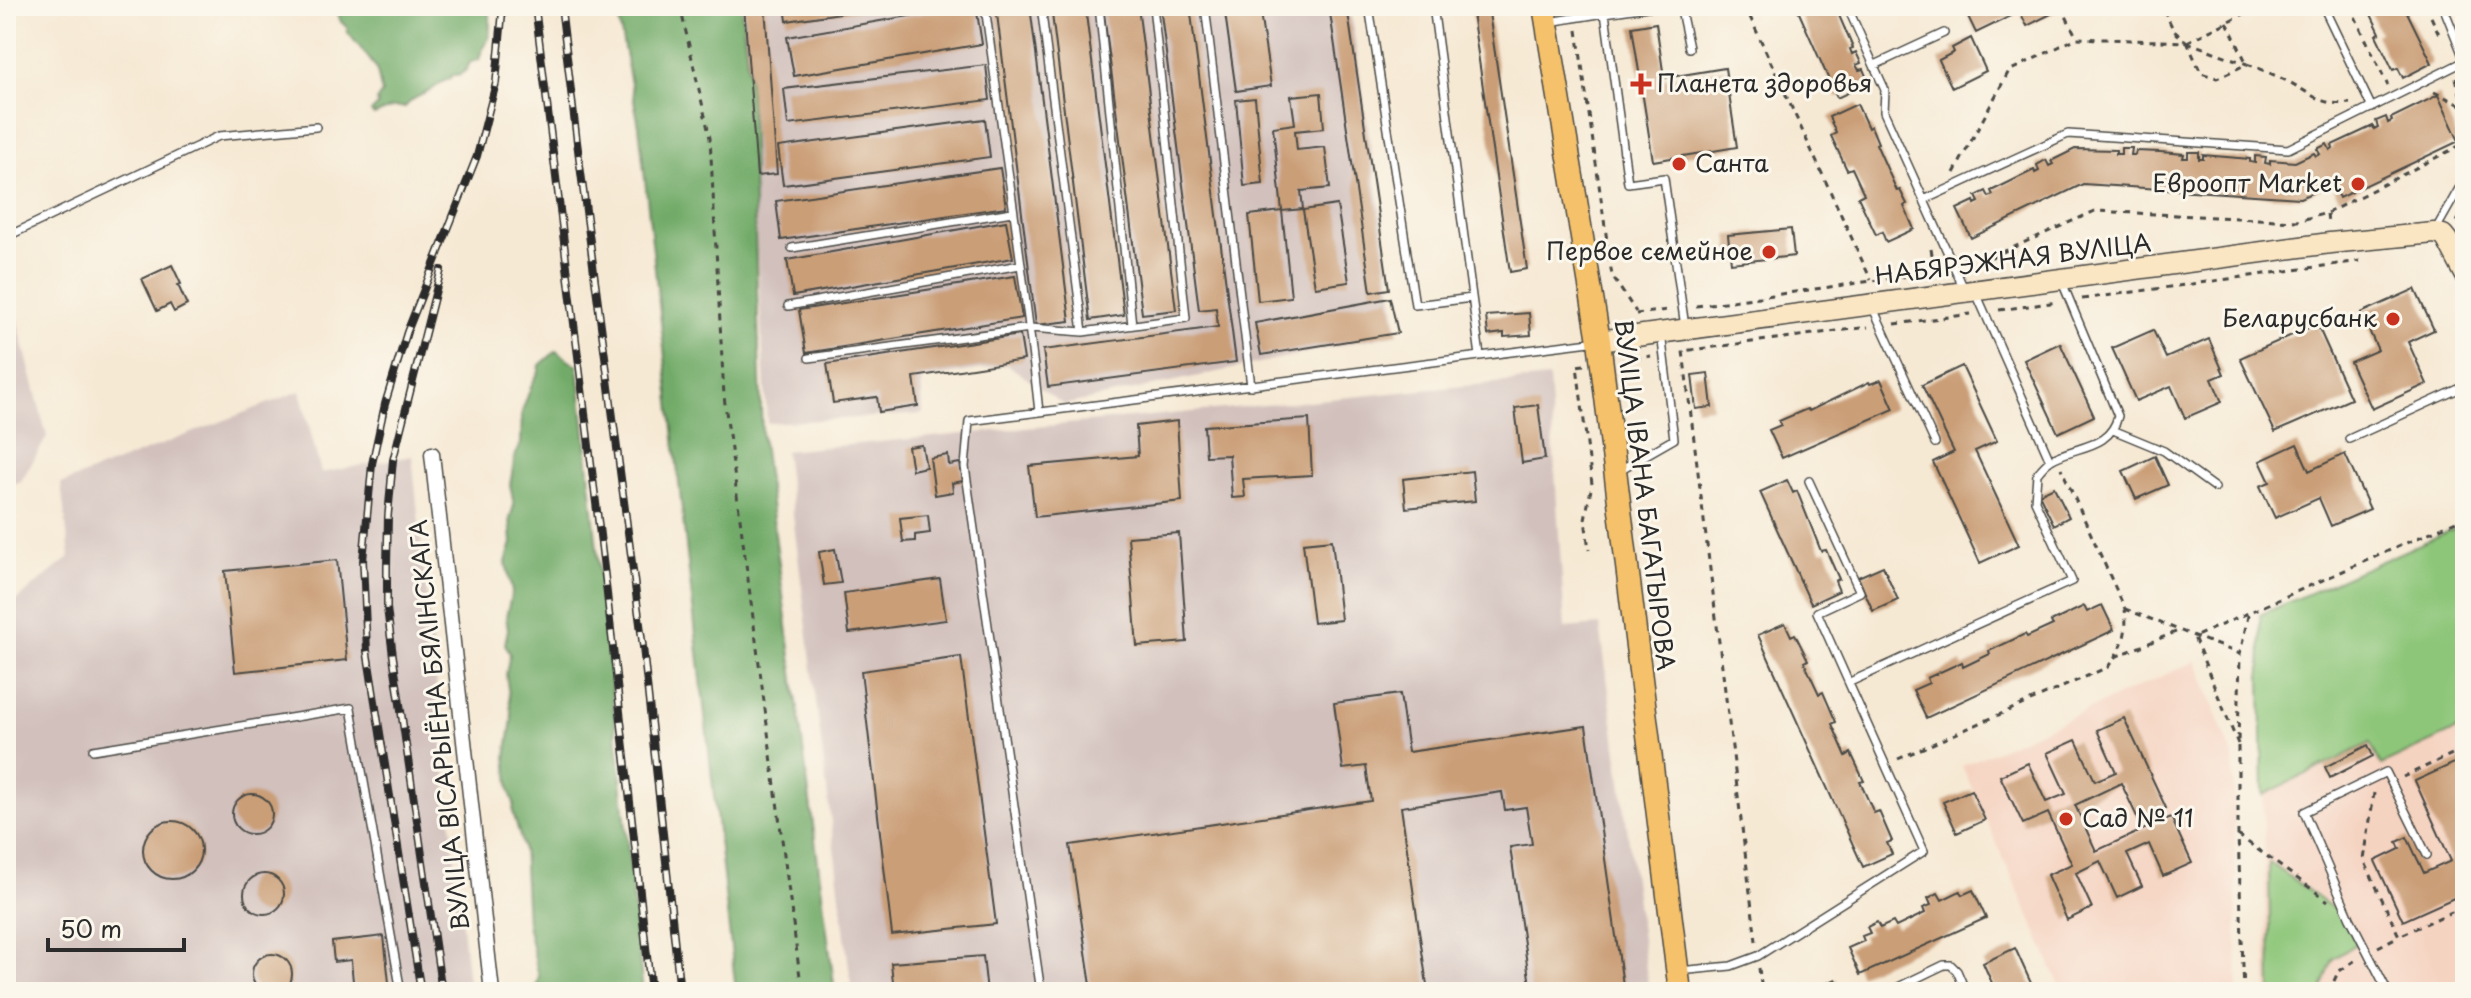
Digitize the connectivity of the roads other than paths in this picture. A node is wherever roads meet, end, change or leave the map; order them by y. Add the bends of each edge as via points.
1 (985, 6) edge
2 (1041, 6) edge
3 (1099, 6) edge
4 (1153, 6) edge
5 (1205, 6) edge
6 (1369, 6) edge
7 (1433, 6) edge
8 (1654, 6) edge
9 (1680, 6) edge
10 (1847, 6) edge
11 (2323, 6) edge
12 (2443, 6) edge
13 (1605, 13) junction
14 (1546, 14) edge
15 (1944, 33) dead end
16 (1689, 48) dead end
17 (2465, 61) edge
18 (1875, 65) junction
19 (2372, 108) junction
20 (316, 127) dead end
21 (2465, 178) edge
22 (1924, 200) junction
23 (1012, 212) junction
24 (2434, 233) junction
25 (6, 237) edge
26 (792, 248) dead end
27 (1020, 265) junction
28 (2061, 280) junction
29 (2460, 280) edge
30 (1974, 291) junction
31 (1472, 298) junction
32 (1871, 304) junction
33 (788, 306) dead end
34 (1132, 325) junction
35 (1030, 328) junction
36 (1686, 330) junction
37 (1083, 332) junction
38 (1661, 333) junction
39 (1599, 341) junction
40 (1480, 356) junction
41 (809, 358) dead end
42 (1251, 386) junction
43 (2465, 386) edge
44 (1039, 412) junction
45 (2113, 430) junction
46 (6, 433) edge
47 (2349, 439) dead end
48 (1935, 443) dead end
49 (6, 447) edge
50 (432, 454) dead end
51 (2053, 459) junction
52 (1616, 472) junction
53 (1809, 481) dead end
54 (2215, 488) dead end
55 (1850, 682) junction
56 (93, 750) dead end
57 (2427, 855) dead end
58 (1678, 982) edge
59 (401, 992) edge
60 (492, 992) edge
61 (1041, 992) edge
62 (1888, 992) edge
63 (1966, 992) edge
64 (2388, 992) edge

1 - 23 lane
2 - 37 lane
3 - 34 lane
4 - 34 lane via 1186,318
5 - 42 lane
6 - 31 lane via 1415,305
7 - 31 lane
8 - 13 lane
9 - 16 lane
10 - 18 lane
11 - 19 lane
12 - 17 lane
13 - 14 lane
13 - 36 lane via 1628,183 1664,178
14 - 39 main road, ВУЛІЦА ІВАНА БАГАТЫРОВА
15 - 18 lane
17 - 19 lane
18 - 22 lane via 1885,90 1884,112
19 - 22 lane via 2288,149 2068,134
20 - 25 lane via 219,136
21 - 24 lane
22 - 30 lane via 1955,269
23 - 26 lane
23 - 27 lane
24 - 28 main road, НАБЯРЭЖНАЯ ВУЛІЦА
24 - 29 main road via 2447,240
27 - 33 lane
27 - 35 lane
28 - 30 main road, НАБЯРЭЖНАЯ ВУЛІЦА
28 - 45 lane via 2118,416
30 - 32 main road, НАБЯРЭЖНАЯ ВУЛІЦА
30 - 51 lane
31 - 40 lane
32 - 36 main road, НАБЯРЭЖНАЯ ВУЛІЦА
32 - 48 lane
34 - 37 lane
35 - 37 lane
35 - 41 lane
35 - 44 lane
36 - 38 main road, НАБЯРЭЖНАЯ ВУЛІЦА
38 - 39 main road, НАБЯРЭЖНАЯ ВУЛІЦА
38 - 52 lane via 1674,439
39 - 40 lane
39 - 52 main road, ВУЛІЦА ІВАНА БАГАТЫРОВА
40 - 42 lane
42 - 44 lane
43 - 47 lane
44 - 61 lane via 969,421 965,467
45 - 51 lane via 2101,442
45 - 54 lane via 2164,451
46 - 49 lane
50 - 60 street, ВУЛІЦА ВІСАРЫЁНА БЯЛІНСКАГА
51 - 55 lane via 2037,474 2035,501 2072,581
52 - 58 main road, ВУЛІЦА ІВАНА БАГАТЫРОВА
53 - 55 lane via 1860,592 1817,612
55 - 58 lane via 1924,851 1758,956
56 - 59 lane via 351,708
57 - 64 lane via 2386,772 2304,812
62 - 63 lane via 1951,965

